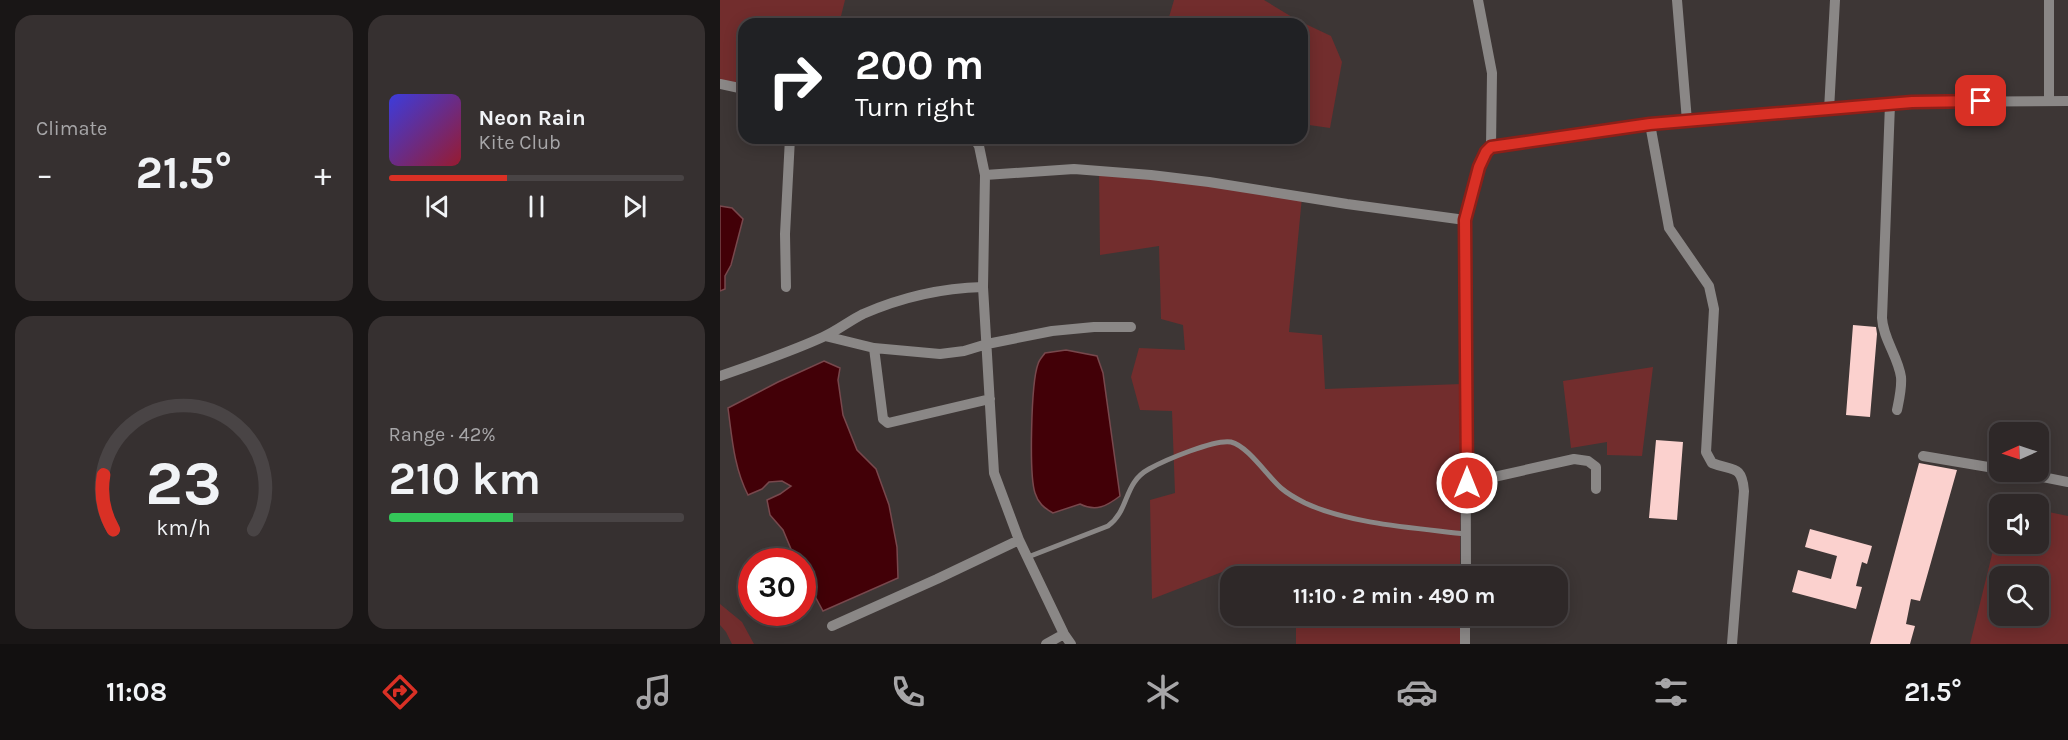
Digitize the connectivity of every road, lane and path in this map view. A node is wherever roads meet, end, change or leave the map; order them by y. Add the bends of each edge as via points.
1 (1478, 0) edge
2 (1677, 0) edge
3 (1835, 0) edge
4 (2049, 0) edge
5 (720, 84) edge
6 (738, 88) edge
7 (2049, 99) junction
8 (2068, 101) edge
9 (1890, 104) junction
10 (1829, 110) junction
11 (1687, 121) junction
12 (1650, 124) junction
13 (790, 144) edge
14 (977, 144) edge
15 (1491, 147) junction
16 (985, 175) junction
17 (1465, 220) junction
18 (786, 286) dead end
19 (983, 287) junction
20 (1131, 327) dead end
21 (825, 336) junction
22 (987, 344) junction
23 (874, 348) junction
24 (720, 376) edge
25 (990, 399) junction
26 (1897, 410) dead end
27 (1923, 456) dead end
28 (1989, 467) edge
29 (2049, 478) edge
30 (2068, 482) edge
31 (1467, 483) junction
32 (1596, 489) dead end
33 (1466, 534) junction
34 (1019, 540) junction
35 (1028, 557) junction
36 (1466, 566) edge
37 (832, 626) dead end
38 (1466, 626) edge
39 (1064, 634) junction
40 (1046, 644) edge
41 (1071, 644) edge
42 (1465, 644) edge
43 (1732, 644) edge

1 - 15 street via 1492,73
2 - 11 street
3 - 10 street
4 - 7 street
5 - 6 street
7 - 8 street
7 - 9 street
9 - 10 street
9 - 26 street via 1882,318 1901,375
10 - 11 street
11 - 12 street
12 - 15 street
12 - 43 street via 1669,228 1704,277 1713,297 1706,453 1716,465 1740,473 1743,485
13 - 18 street
14 - 16 street
15 - 17 street via 1479,167
16 - 17 street via 1074,169 1151,175
16 - 19 street
17 - 31 street
19 - 21 street via 926,292 864,314
19 - 22 street
20 - 22 street via 1052,331
21 - 23 street
21 - 24 street
22 - 23 street via 940,354
22 - 25 street
23 - 25 street via 884,419 888,423
25 - 34 street via 994,473
27 - 28 street
29 - 30 street
31 - 32 street via 1574,459 1587,460 1596,467
31 - 33 street
33 - 35 lane via 1384,524 1305,503 1282,489 1241,447 1231,442 1182,454 1148,469 1129,489 1122,512 1108,526
33 - 36 street
34 - 35 street
34 - 37 street
35 - 39 street
38 - 42 street
39 - 40 street
39 - 41 street

